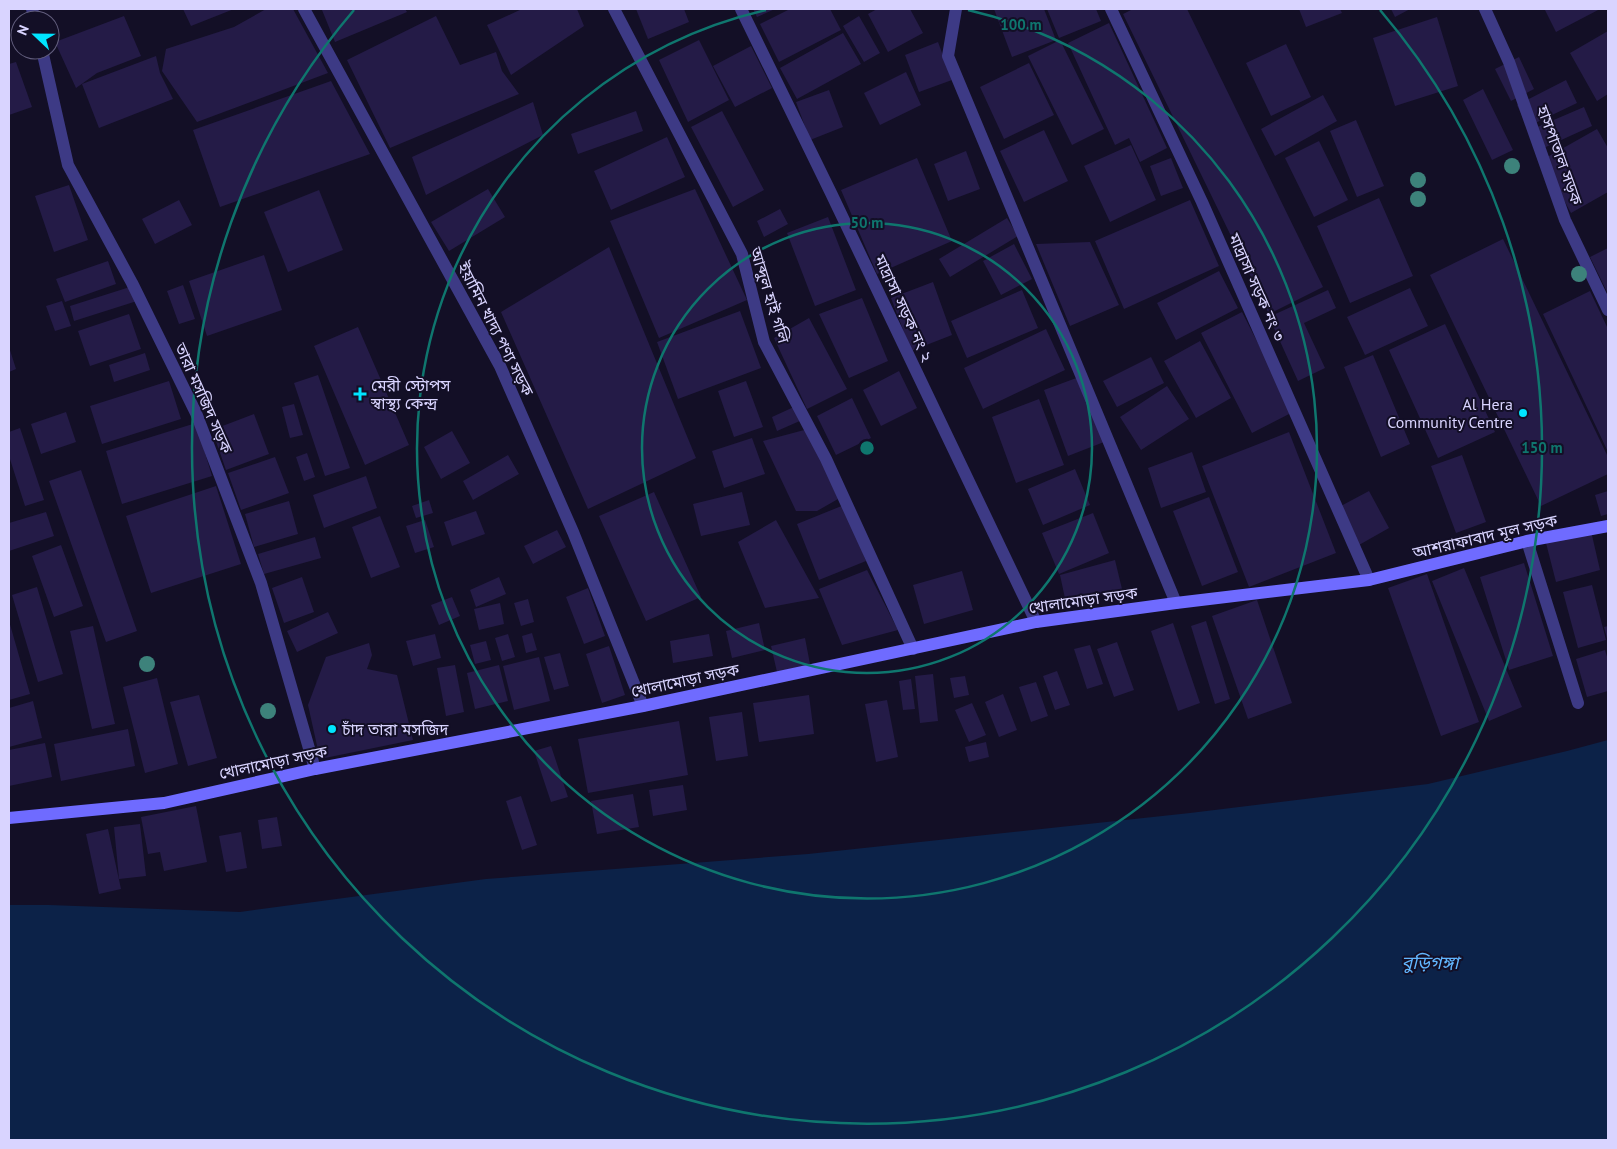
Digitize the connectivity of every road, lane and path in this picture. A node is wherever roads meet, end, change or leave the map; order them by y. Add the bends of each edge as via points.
1 (304, 9) edge
2 (614, 9) edge
3 (741, 9) edge
4 (956, 9) edge
5 (1111, 9) edge
6 (1485, 9) edge
7 (44, 60) edge
8 (1608, 310) edge
9 (1608, 526) edge
10 (1527, 541) junction
11 (1369, 580) junction
12 (1176, 603) junction
13 (1036, 622) junction
14 (913, 648) junction
15 (1578, 703) dead end
16 (643, 706) junction
17 (315, 769) junction
18 (9, 818) edge

1 - 16 street, ইয়ামিন খাদ্য পণ্য সড়ক via 500,366 573,532
2 - 14 street, আব্দুল হাই গলি via 742,254 764,342 826,459
3 - 13 street, মাদ্রাসা সড়ক নং ২
4 - 12 street via 948,56
5 - 11 street, মাদ্রাসা সড়ক নং ৩ via 1202,202
6 - 8 street, হাসপাতাল সড়ক via 1509,62 1565,220
7 - 17 street, তারা মসজিদ সড়ক via 68,165 132,283 196,413 261,583
9 - 10 street, আশরাফাবাদ মূল সড়ক
10 - 11 street, আশরাফাবাদ মূল সড়ক
10 - 15 street
11 - 12 street, খোলামোড়া সড়ক
12 - 13 street, খোলামোড়া সড়ক
13 - 14 street, খোলামোড়া সড়ক
14 - 16 street, খোলামোড়া সড়ক
16 - 17 street, খোলামোড়া সড়ক
17 - 18 street, খোলামোড়া সড়ক via 164,803

